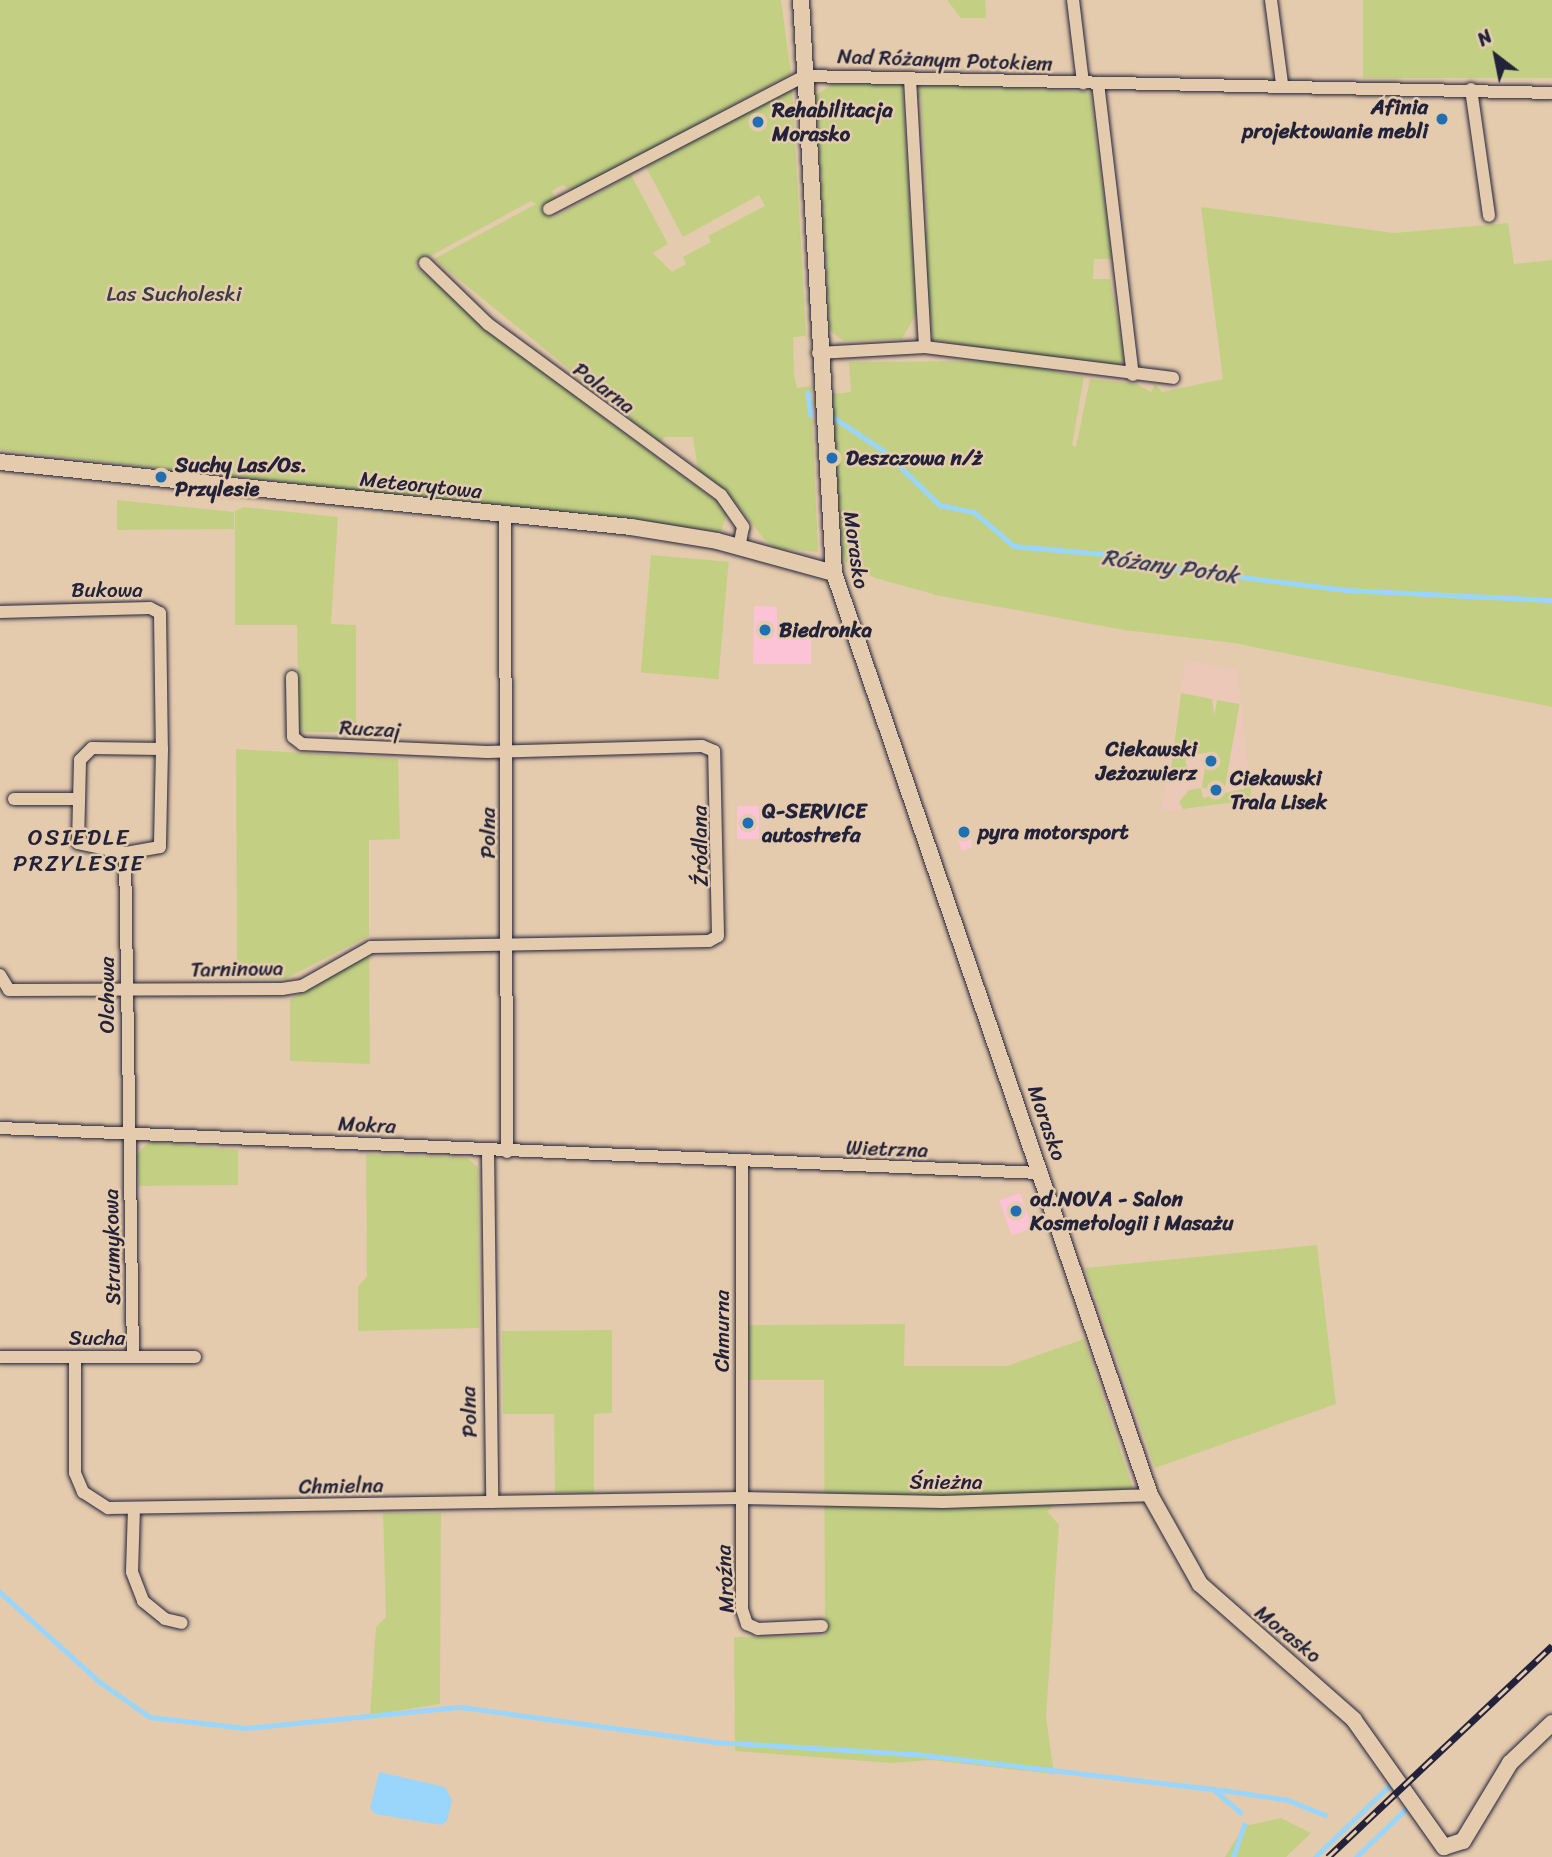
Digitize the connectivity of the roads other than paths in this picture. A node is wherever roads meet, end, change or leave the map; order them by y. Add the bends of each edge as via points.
1 (802, 0) edge
2 (1073, 0) edge
3 (1271, 0) edge
4 (805, 76) junction
5 (910, 79) junction
6 (1083, 83) junction
7 (1098, 83) junction
8 (1282, 84) junction
9 (1471, 89) junction
10 (1552, 93) edge
11 (549, 209) dead end
12 (1489, 216) dead end
13 (425, 263) dead end
14 (925, 347) junction
15 (818, 353) junction
16 (1133, 375) junction
17 (1173, 378) dead end
18 (0, 462) edge
19 (505, 514) junction
20 (739, 548) junction
21 (834, 573) junction
22 (0, 612) edge
23 (292, 677) dead end
24 (508, 747) junction
25 (162, 748) junction
26 (14, 799) dead end
27 (79, 799) junction
28 (125, 853) junction
29 (507, 944) junction
30 (1, 979) edge
31 (126, 990) junction
32 (0, 1128) edge
33 (128, 1136) junction
34 (488, 1152) junction
35 (507, 1152) junction
36 (737, 1163) junction
37 (1041, 1173) junction
38 (0, 1357) edge
39 (75, 1357) junction
40 (133, 1357) junction
41 (195, 1357) dead end
42 (1150, 1496) junction
43 (741, 1498) junction
44 (492, 1502) junction
45 (134, 1508) junction
46 (182, 1623) dead end
47 (822, 1626) dead end
48 (1552, 1723) edge
49 (1444, 1852) edge

1 - 4 street, Morasko
2 - 6 street, Nad Różanym Potokiem
3 - 8 street
4 - 5 street, Nad Różanym Potokiem
4 - 11 street
4 - 15 street, Morasko
5 - 6 street, Nad Różanym Potokiem
5 - 14 street
6 - 7 street, Nad Różanym Potokiem
7 - 8 street, Nad Różanym Potokiem
7 - 16 street
8 - 9 street, Nad Różanym Potokiem
9 - 10 street, Nad Różanym Potokiem
9 - 12 street
13 - 20 street, Polarna via 488,324 721,495 743,527
14 - 15 street
14 - 16 street
15 - 21 street, Morasko
16 - 17 street
18 - 19 street, Meteorytowa
19 - 20 street, Meteorytowa via 641,528
19 - 24 street, Polna
20 - 21 street, Meteorytowa
21 - 37 street, Morasko
22 - 25 street, Bukowa via 150,608 160,613
23 - 24 street, Ruczaj via 293,737 302,744 418,751
24 - 29 street, Polna
24 - 29 street, Źródlana via 702,746 714,751 721,921 718,936 709,941
25 - 27 street via 83,752
25 - 28 street via 160,847
26 - 27 street
27 - 28 street via 78,843
28 - 31 street, Olchowa
29 - 31 street, Tarninowa via 371,947 302,986 282,989
29 - 35 street, Polna
30 - 31 street, Tarninowa via 9,990
31 - 33 street, Olchowa
32 - 33 street, Mokra
33 - 34 street, Mokra
33 - 40 street, Strumykowa
34 - 35 street, Mokra
34 - 44 street, Polna
35 - 36 street, Mokra
36 - 37 street, Wietrzna
36 - 43 street, Chmurna
37 - 42 street, Morasko
38 - 39 street, Sucha
39 - 40 street, Sucha
39 - 45 street, Chmielna via 75,1473 83,1492 108,1508
40 - 41 street, Sucha
42 - 43 street, Śnieżna via 943,1502
42 - 49 street, Morasko via 1200,1584 1354,1720
43 - 44 street, Chmielna
43 - 47 street, Mroźna via 742,1609 747,1624 758,1629
44 - 45 street, Chmielna
45 - 46 street via 132,1572 143,1601 165,1619
48 - 49 street via 1510,1763 1463,1841

